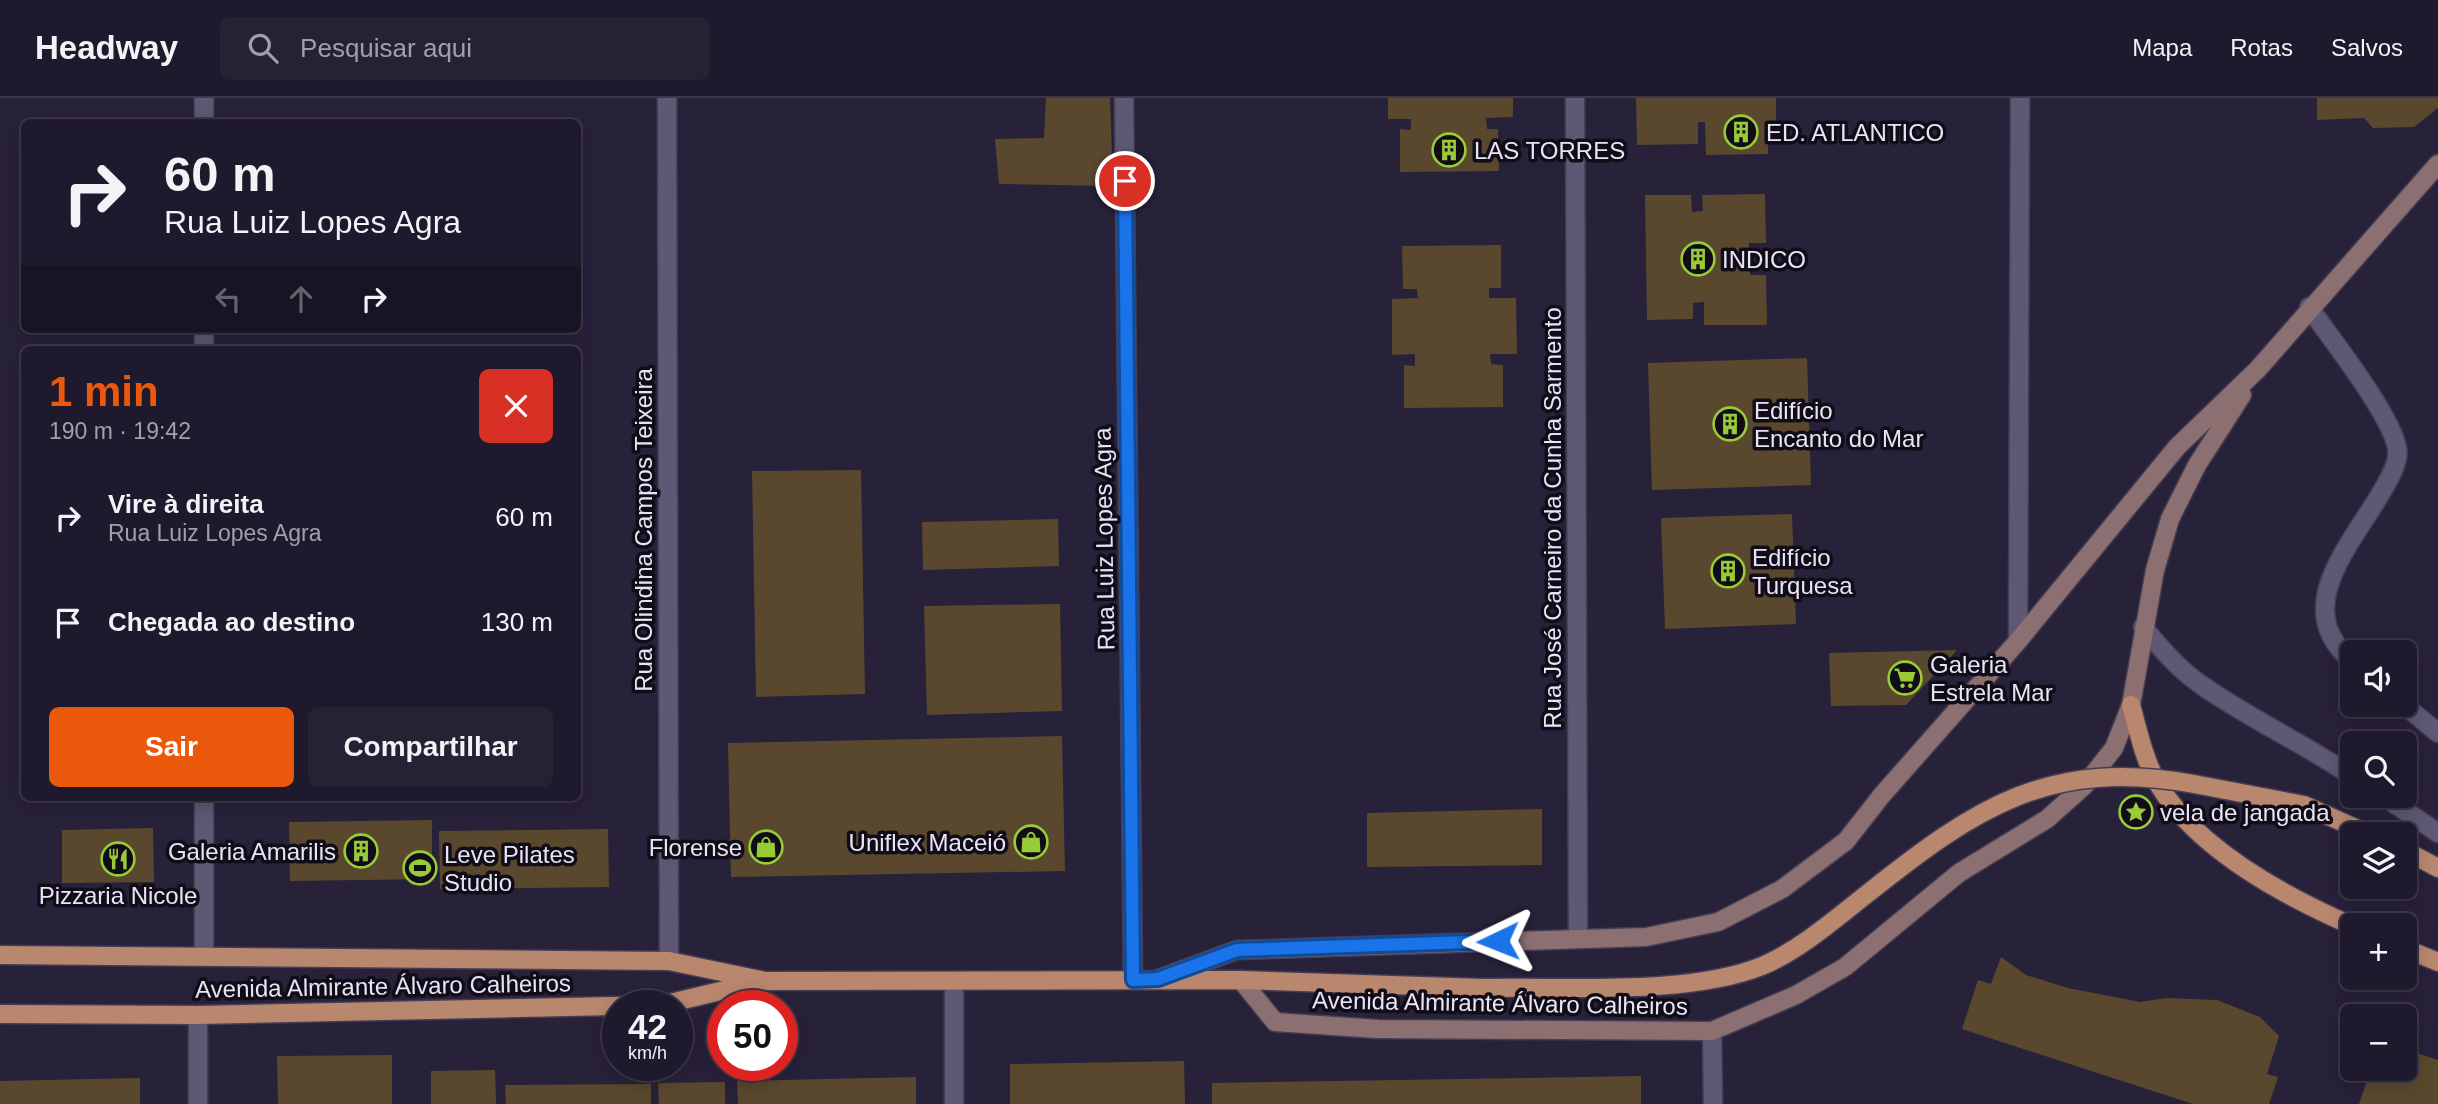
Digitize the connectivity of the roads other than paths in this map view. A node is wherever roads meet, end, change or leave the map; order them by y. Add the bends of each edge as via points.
1 (204, 98) edge
2 (667, 98) edge
3 (1124, 98) edge
4 (1575, 98) edge
5 (2020, 98) edge
6 (204, 119) edge
7 (2438, 164) edge
8 (2309, 307) junction
9 (2258, 369) junction
10 (2143, 627) junction
11 (2018, 641) junction
12 (2340, 647) edge
13 (2131, 705) junction
14 (2417, 716) edge
15 (2438, 733) edge
16 (2340, 768) edge
17 (204, 801) edge
18 (2401, 808) edge
19 (2342, 822) edge
20 (2438, 833) edge
21 (2417, 857) edge
22 (2438, 869) edge
23 (2340, 920) edge
24 (1578, 938) junction
25 (2417, 953) edge
26 (204, 955) junction
27 (0, 956) edge
28 (669, 961) junction
29 (2438, 962) edge
30 (1158, 979) junction
31 (1133, 980) junction
32 (1241, 980) junction
33 (765, 981) junction
34 (954, 981) junction
35 (0, 1014) edge
36 (198, 1015) junction
37 (1712, 1031) junction
38 (198, 1104) edge
39 (954, 1104) edge
40 (1713, 1104) edge

1 - 6 street
2 - 28 street, Rua Olindina Campos Teixeira
3 - 31 street, Rua Luiz Lopes Agra
4 - 24 street, Rua José Carneiro da Cunha Sarmento
5 - 11 street
7 - 8 main road
8 - 9 main road
8 - 12 street via 2388,424 2398,450 2390,478 2331,577 2322,603 2326,630
9 - 10 main road, Avenida Almirante Álvaro Calheiros via 2197,465 2170,519
9 - 11 main road via 2177,447
10 - 13 main road, Avenida Almirante Álvaro Calheiros
10 - 16 street via 2200,684
11 - 24 main road via 1846,841 1782,889 1718,922 1646,937
13 - 23 main road via 2155,779 2193,830 2231,860
13 - 37 main road, Avenida Almirante Álvaro Calheiros via 2113,748 2084,786 2047,819 1959,873 1845,967 1796,995
14 - 15 street
17 - 26 street
18 - 20 street
19 - 32 main road, bridge via 2304,805 2148,776 2099,776 2029,790 1981,812 1934,840 1819,931 1763,965 1683,984 1483,988
21 - 22 main road
24 - 30 main road via 1237,950
25 - 29 main road
26 - 27 main road, Avenida Almirante Álvaro Calheiros
26 - 28 main road, Avenida Almirante Álvaro Calheiros
28 - 33 main road, Avenida Almirante Álvaro Calheiros
30 - 31 main road, Avenida Almirante Álvaro Calheiros
30 - 32 main road, Avenida Almirante Álvaro Calheiros
31 - 34 main road, Avenida Almirante Álvaro Calheiros
32 - 37 main road, Avenida Almirante Álvaro Calheiros via 1275,1022 1378,1029
33 - 34 main road, Avenida Almirante Álvaro Calheiros
33 - 36 main road, Avenida Almirante Álvaro Calheiros via 662,1005
34 - 39 street
35 - 36 main road, Avenida Almirante Álvaro Calheiros
36 - 38 street
37 - 40 street

